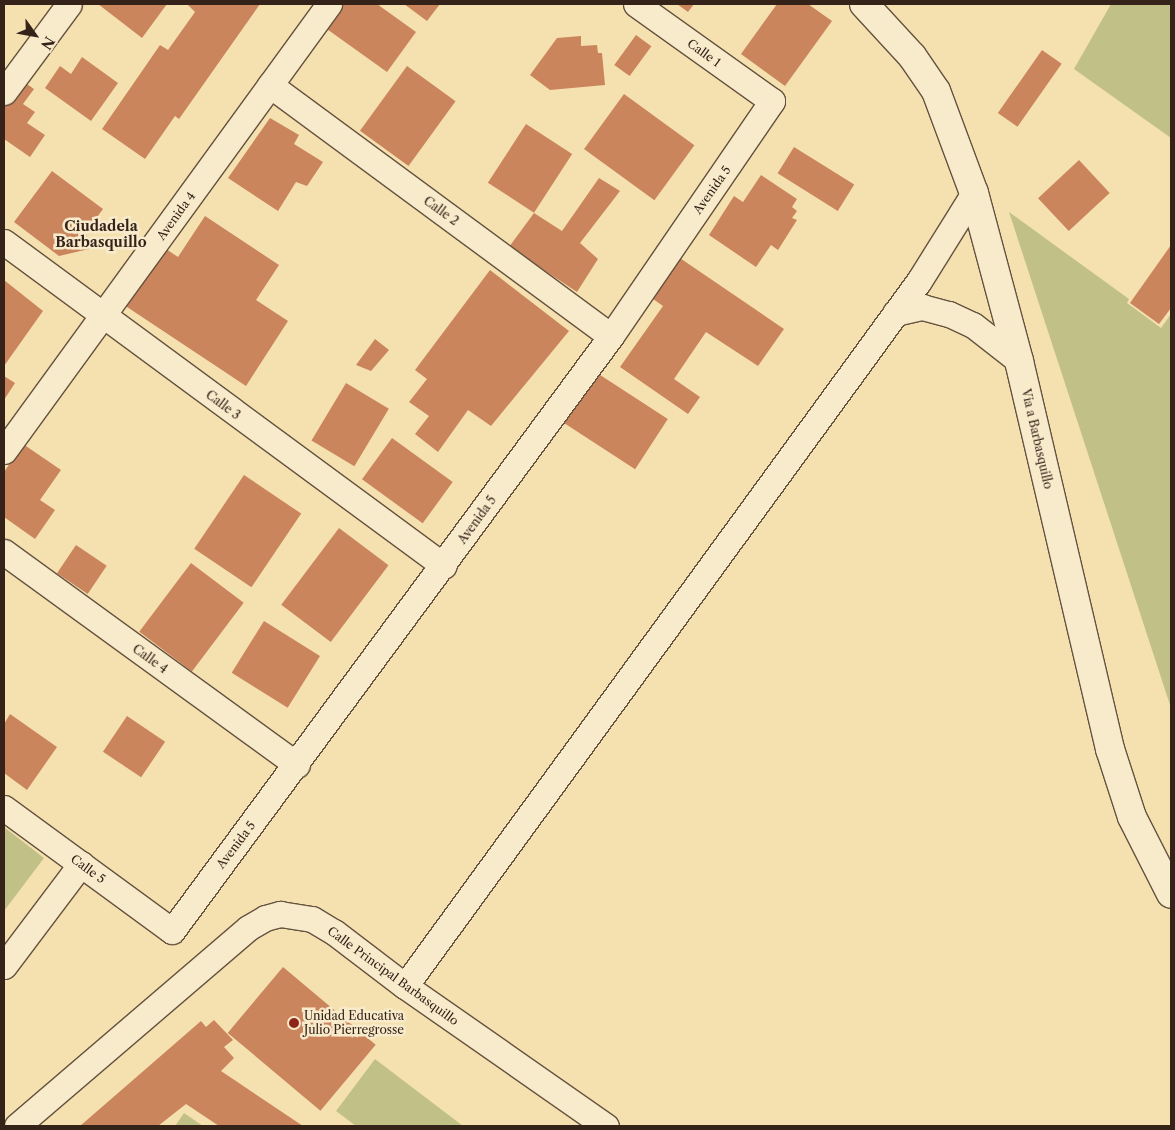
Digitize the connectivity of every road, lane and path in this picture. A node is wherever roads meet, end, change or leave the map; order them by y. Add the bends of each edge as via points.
1 (68, 4) edge
2 (328, 4) edge
3 (636, 4) edge
4 (864, 4) edge
5 (270, 85) junction
6 (4, 92) edge
7 (772, 101) joint
8 (974, 193) junction
9 (4, 242) edge
10 (895, 313) junction
11 (104, 315) junction
12 (611, 336) junction
13 (1019, 361) junction
14 (4, 451) edge
15 (4, 552) edge
16 (444, 566) junction
17 (297, 765) junction
18 (4, 808) edge
19 (81, 864) junction
20 (1171, 894) edge
21 (172, 931) joint
22 (4, 966) edge
23 (405, 986) junction
24 (17, 1126) edge
25 (606, 1126) edge

1 - 6 street
2 - 5 street, Avenida 4
3 - 7 street, Calle 1
4 - 8 main road, Via a Barbasquillo via 912,56 936,91
5 - 11 street, Avenida 4
5 - 12 street, Calle 2
7 - 12 street, Avenida 5
8 - 10 street via 947,239
8 - 13 main road, Via a Barbasquillo
9 - 11 street, Calle 3
10 - 13 street via 922,307 948,314 973,325
10 - 23 street
11 - 14 street, Avenida 4
11 - 16 street, Calle 3
12 - 16 street, Avenida 5
13 - 20 main road, Via a Barbasquillo via 1110,749 1132,818
15 - 17 street, Calle 4
16 - 17 street, Avenida 5
17 - 21 street, Avenida 5
18 - 19 street, Calle 5
19 - 21 street, Calle 5
19 - 22 street
23 - 24 street, Calle Principal Barbasquillo via 312,919 280,914 265,918
23 - 25 street, Calle Principal Barbasquillo

